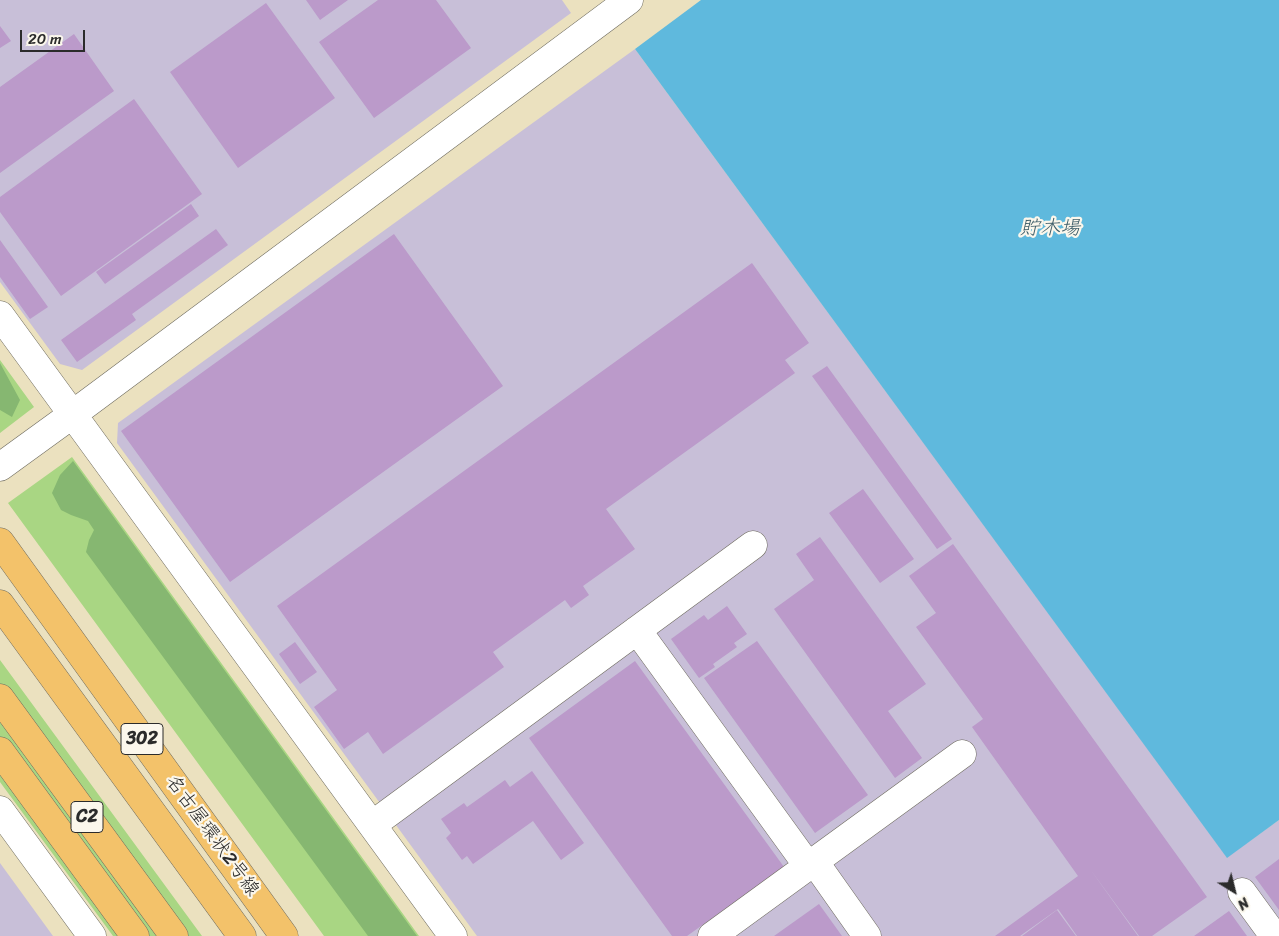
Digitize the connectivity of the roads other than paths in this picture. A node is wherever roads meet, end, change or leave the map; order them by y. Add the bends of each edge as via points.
1 (629, 0) edge
2 (0, 315) edge
3 (73, 414) junction
4 (0, 467) edge
5 (0, 542) edge
6 (753, 544) dead end
7 (0, 604) edge
8 (637, 630) junction
9 (0, 698) edge
10 (0, 751) edge
11 (962, 754) dead end
12 (0, 810) edge
13 (372, 825) junction
14 (811, 864) junction
15 (1242, 892) dead end
16 (92, 936) edge
17 (136, 936) edge
18 (174, 936) edge
19 (242, 936) edge
20 (284, 936) edge
21 (453, 936) edge
22 (712, 936) edge
23 (868, 936) edge
24 (1274, 936) edge

1 - 3 street
2 - 3 street
3 - 4 street
3 - 13 street
5 - 20 highway, 名古屋環状2号線 / 302
6 - 8 street
7 - 19 highway, 名古屋環状2号線 / 302
8 - 13 street
8 - 14 street
9 - 18 highway, C2
10 - 17 highway, C2
11 - 14 street
12 - 16 street
13 - 21 street
14 - 22 street
14 - 23 street
15 - 24 street

